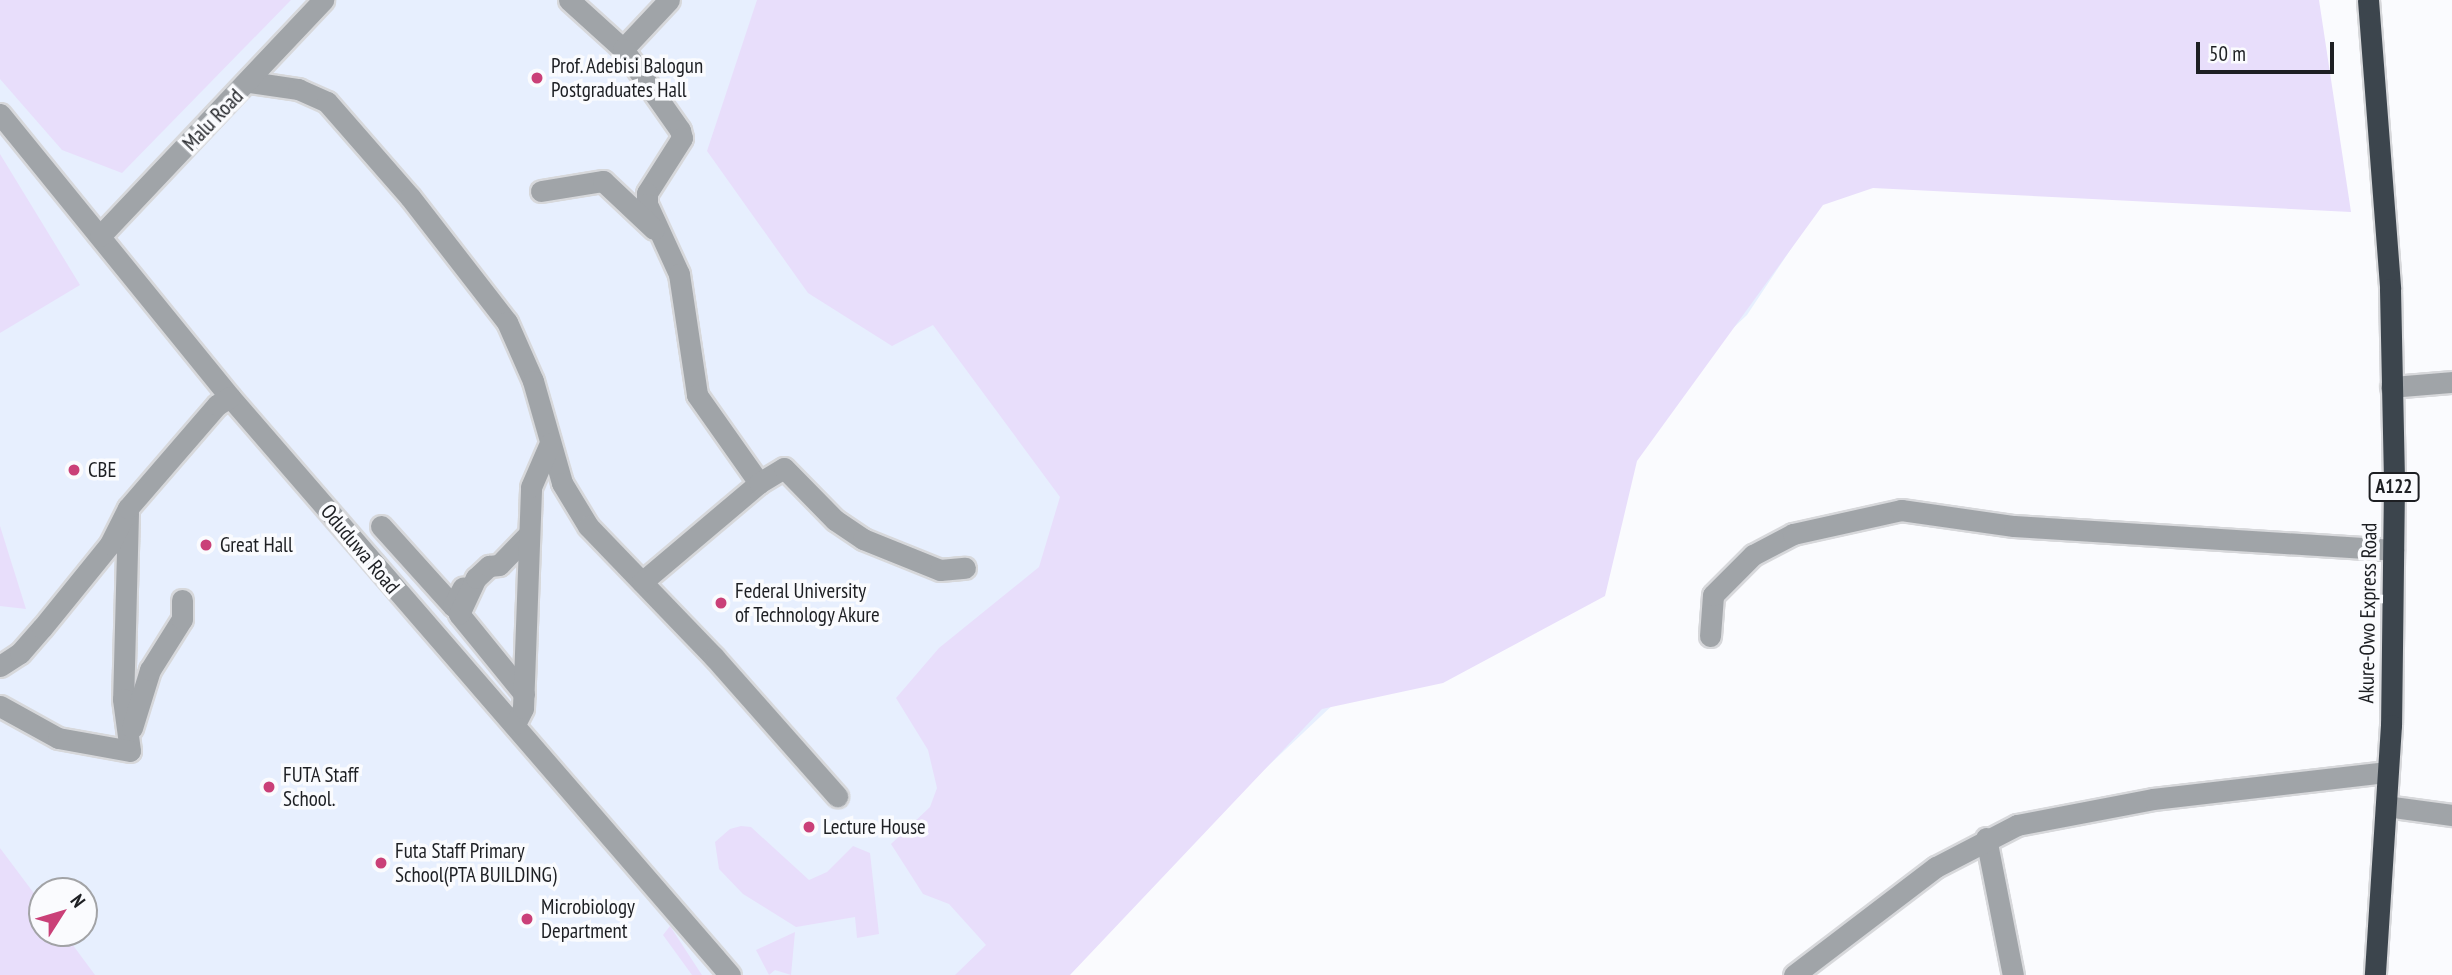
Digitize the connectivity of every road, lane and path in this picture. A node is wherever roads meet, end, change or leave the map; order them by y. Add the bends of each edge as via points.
1 (323, 0) edge
2 (569, 0) edge
3 (669, 0) edge
4 (2368, 0) edge
5 (623, 49) junction
6 (250, 82) junction
7 (0, 114) edge
8 (541, 191) dead end
9 (100, 236) junction
10 (663, 238) junction
11 (2452, 382) edge
12 (2391, 387) junction
13 (230, 397) junction
14 (551, 443) junction
15 (759, 483) junction
16 (128, 508) junction
17 (381, 526) dead end
18 (528, 536) junction
19 (2393, 550) junction
20 (965, 568) dead end
21 (476, 578) junction
22 (642, 582) junction
23 (182, 600) dead end
24 (1710, 636) dead end
25 (20, 653) junction
26 (0, 666) edge
27 (0, 681) edge
28 (524, 694) junction
29 (0, 706) edge
30 (515, 724) junction
31 (130, 751) junction
32 (2387, 772) junction
33 (837, 796) dead end
34 (2386, 806) junction
35 (2452, 815) edge
36 (1986, 838) junction
37 (730, 975) edge
38 (1794, 975) edge
39 (2013, 975) edge
40 (2375, 975) edge

1 - 6 street, Malu Road
2 - 5 street
3 - 5 street
4 - 12 highway, Akure-Owo Express Road / A122 via 2379,107
5 - 10 street via 682,138 647,194
6 - 9 street, Malu Road
6 - 14 street via 298,89 327,102 410,197 507,322 533,380
7 - 9 street, Oduduwa Road
8 - 10 street via 603,181
9 - 13 street, Oduduwa Road
10 - 15 street via 679,274 697,395
11 - 12 street
12 - 19 highway, Akure-Owo Express Road / A122
13 - 16 street via 217,405
13 - 30 street, Oduduwa Road via 430,632
14 - 18 street via 534,476
14 - 22 street via 562,483 588,526
15 - 20 street via 784,468 835,520 863,539 940,570
15 - 22 street
16 - 25 street via 110,544
16 - 31 street via 123,699
17 - 21 street via 453,606 462,587
18 - 21 street via 499,565 489,566
18 - 28 street
19 - 24 street via 2014,526 1901,510 1793,534 1753,555 1713,595
19 - 32 highway, Akure-Owo Express Road / A122
21 - 28 street via 460,614
22 - 33 street
23 - 31 street via 177,632 150,670 133,718
25 - 26 street
25 - 27 street
28 - 30 street
29 - 31 street via 58,738
30 - 37 street, Oduduwa Road
32 - 34 highway, Akure-Owo Express Road / A122
32 - 36 street via 2056,814
34 - 35 street
34 - 40 highway, Akure-Owo Express Road / A122
36 - 38 street via 1936,867
36 - 39 street

